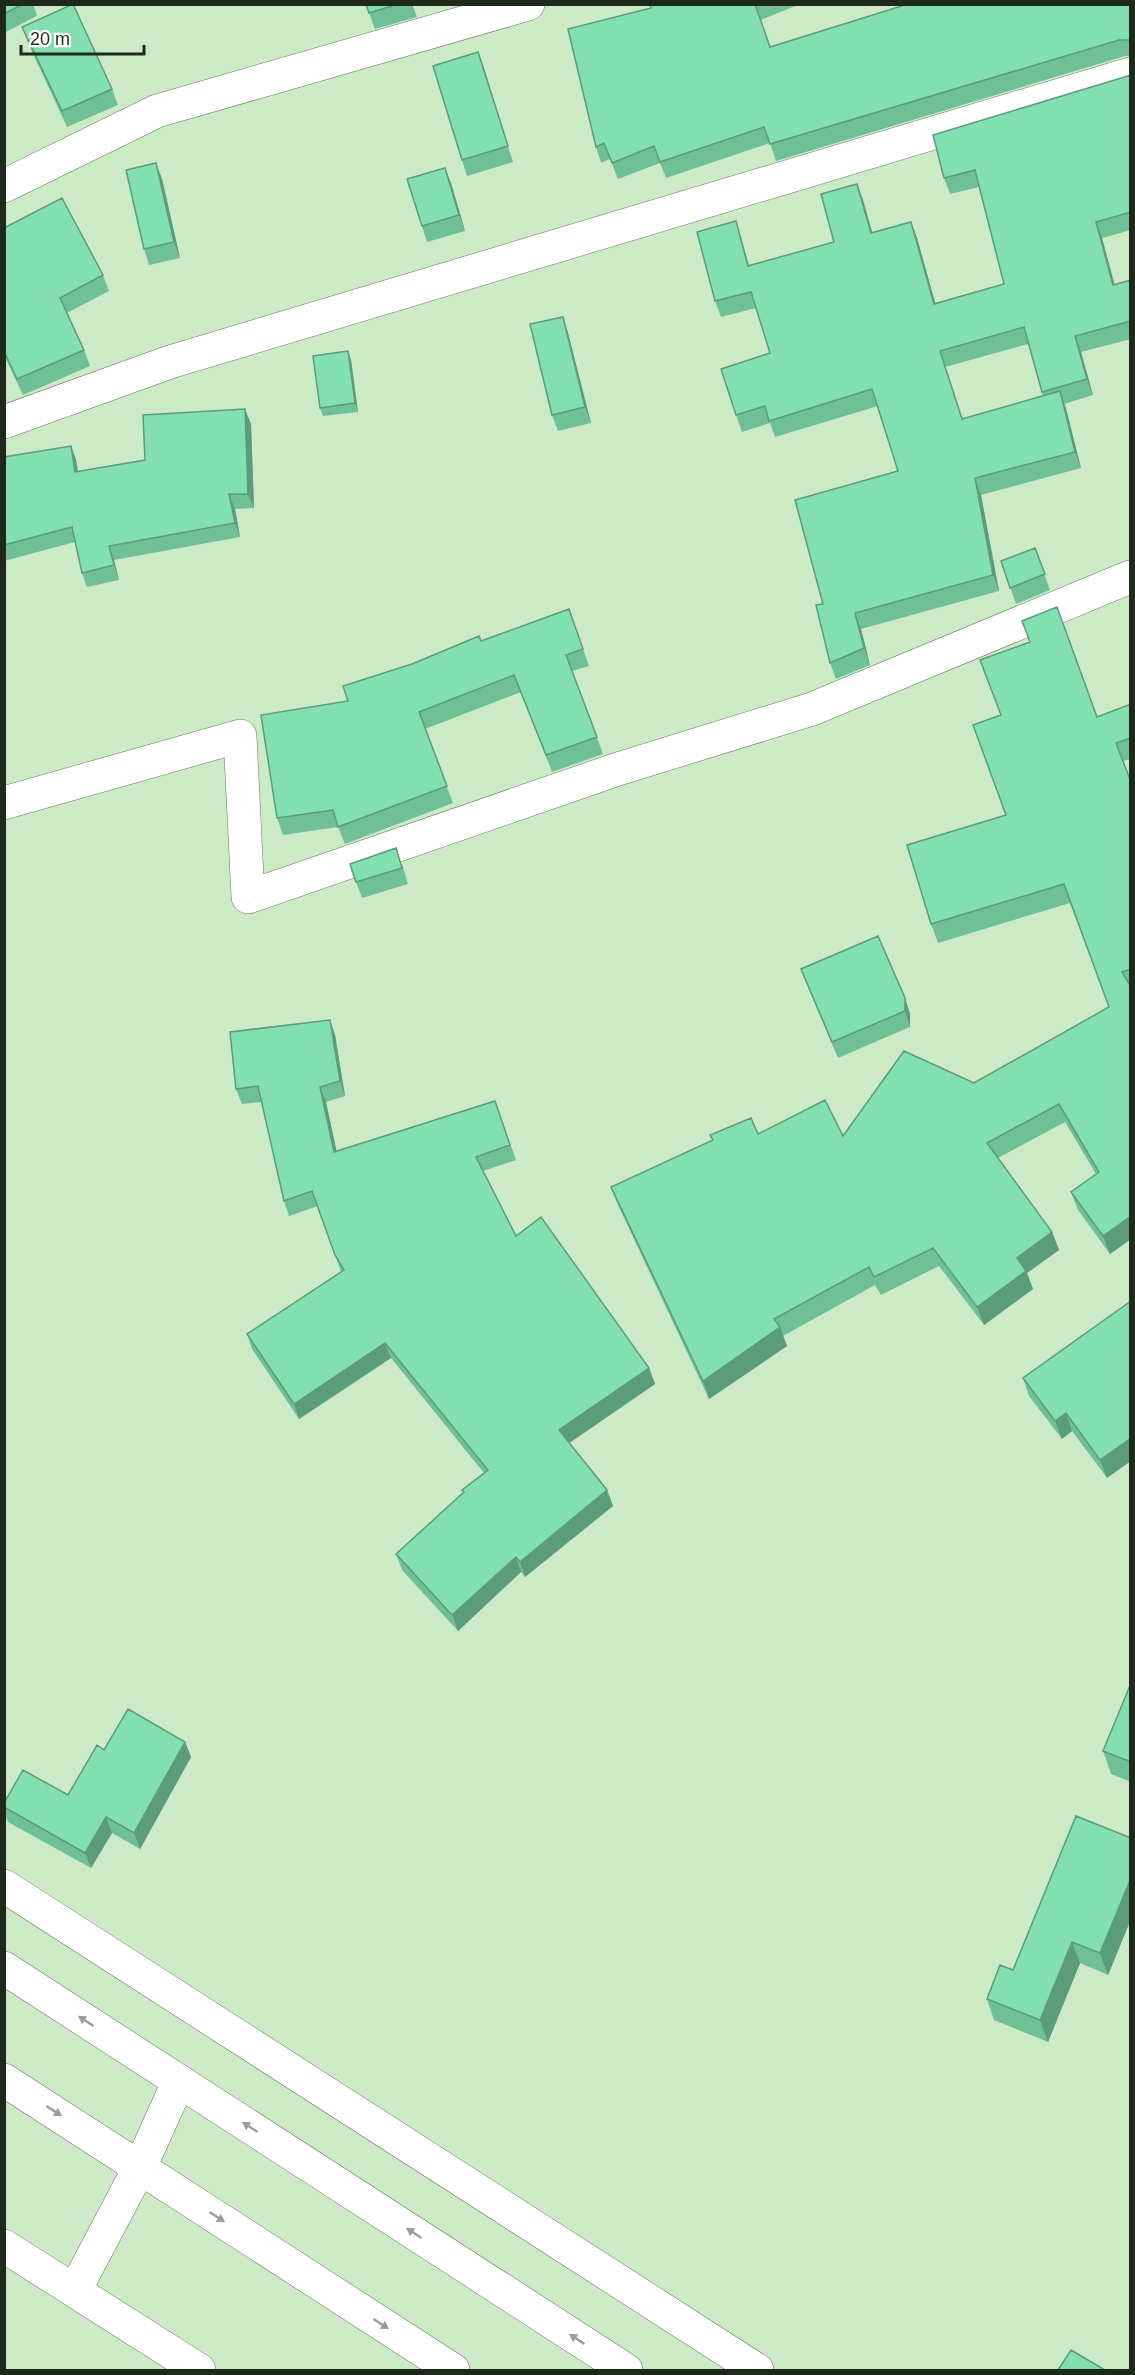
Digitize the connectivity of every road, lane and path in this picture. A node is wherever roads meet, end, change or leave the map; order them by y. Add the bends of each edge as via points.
1 (528, 4) edge
2 (1131, 74) edge
3 (4, 186) edge
4 (4, 422) edge
5 (1131, 578) edge
6 (4, 803) edge
7 (4, 1886) edge
8 (4, 1968) edge
9 (4, 2080) edge
10 (179, 2081) junction
11 (140, 2167) junction
12 (4, 2246) edge
13 (75, 2290) junction
14 (199, 2370) edge
15 (453, 2370) edge
16 (626, 2370) edge
17 (757, 2370) edge

1 - 3 street via 158,111
2 - 4 street via 182,358
5 - 6 street via 812,709 618,769 248,897 240,736
7 - 17 street
10 -> 8 street
9 -> 11 street
10 - 11 street
16 -> 10 street
11 - 13 street
11 -> 15 street
12 - 13 street
13 - 14 street

